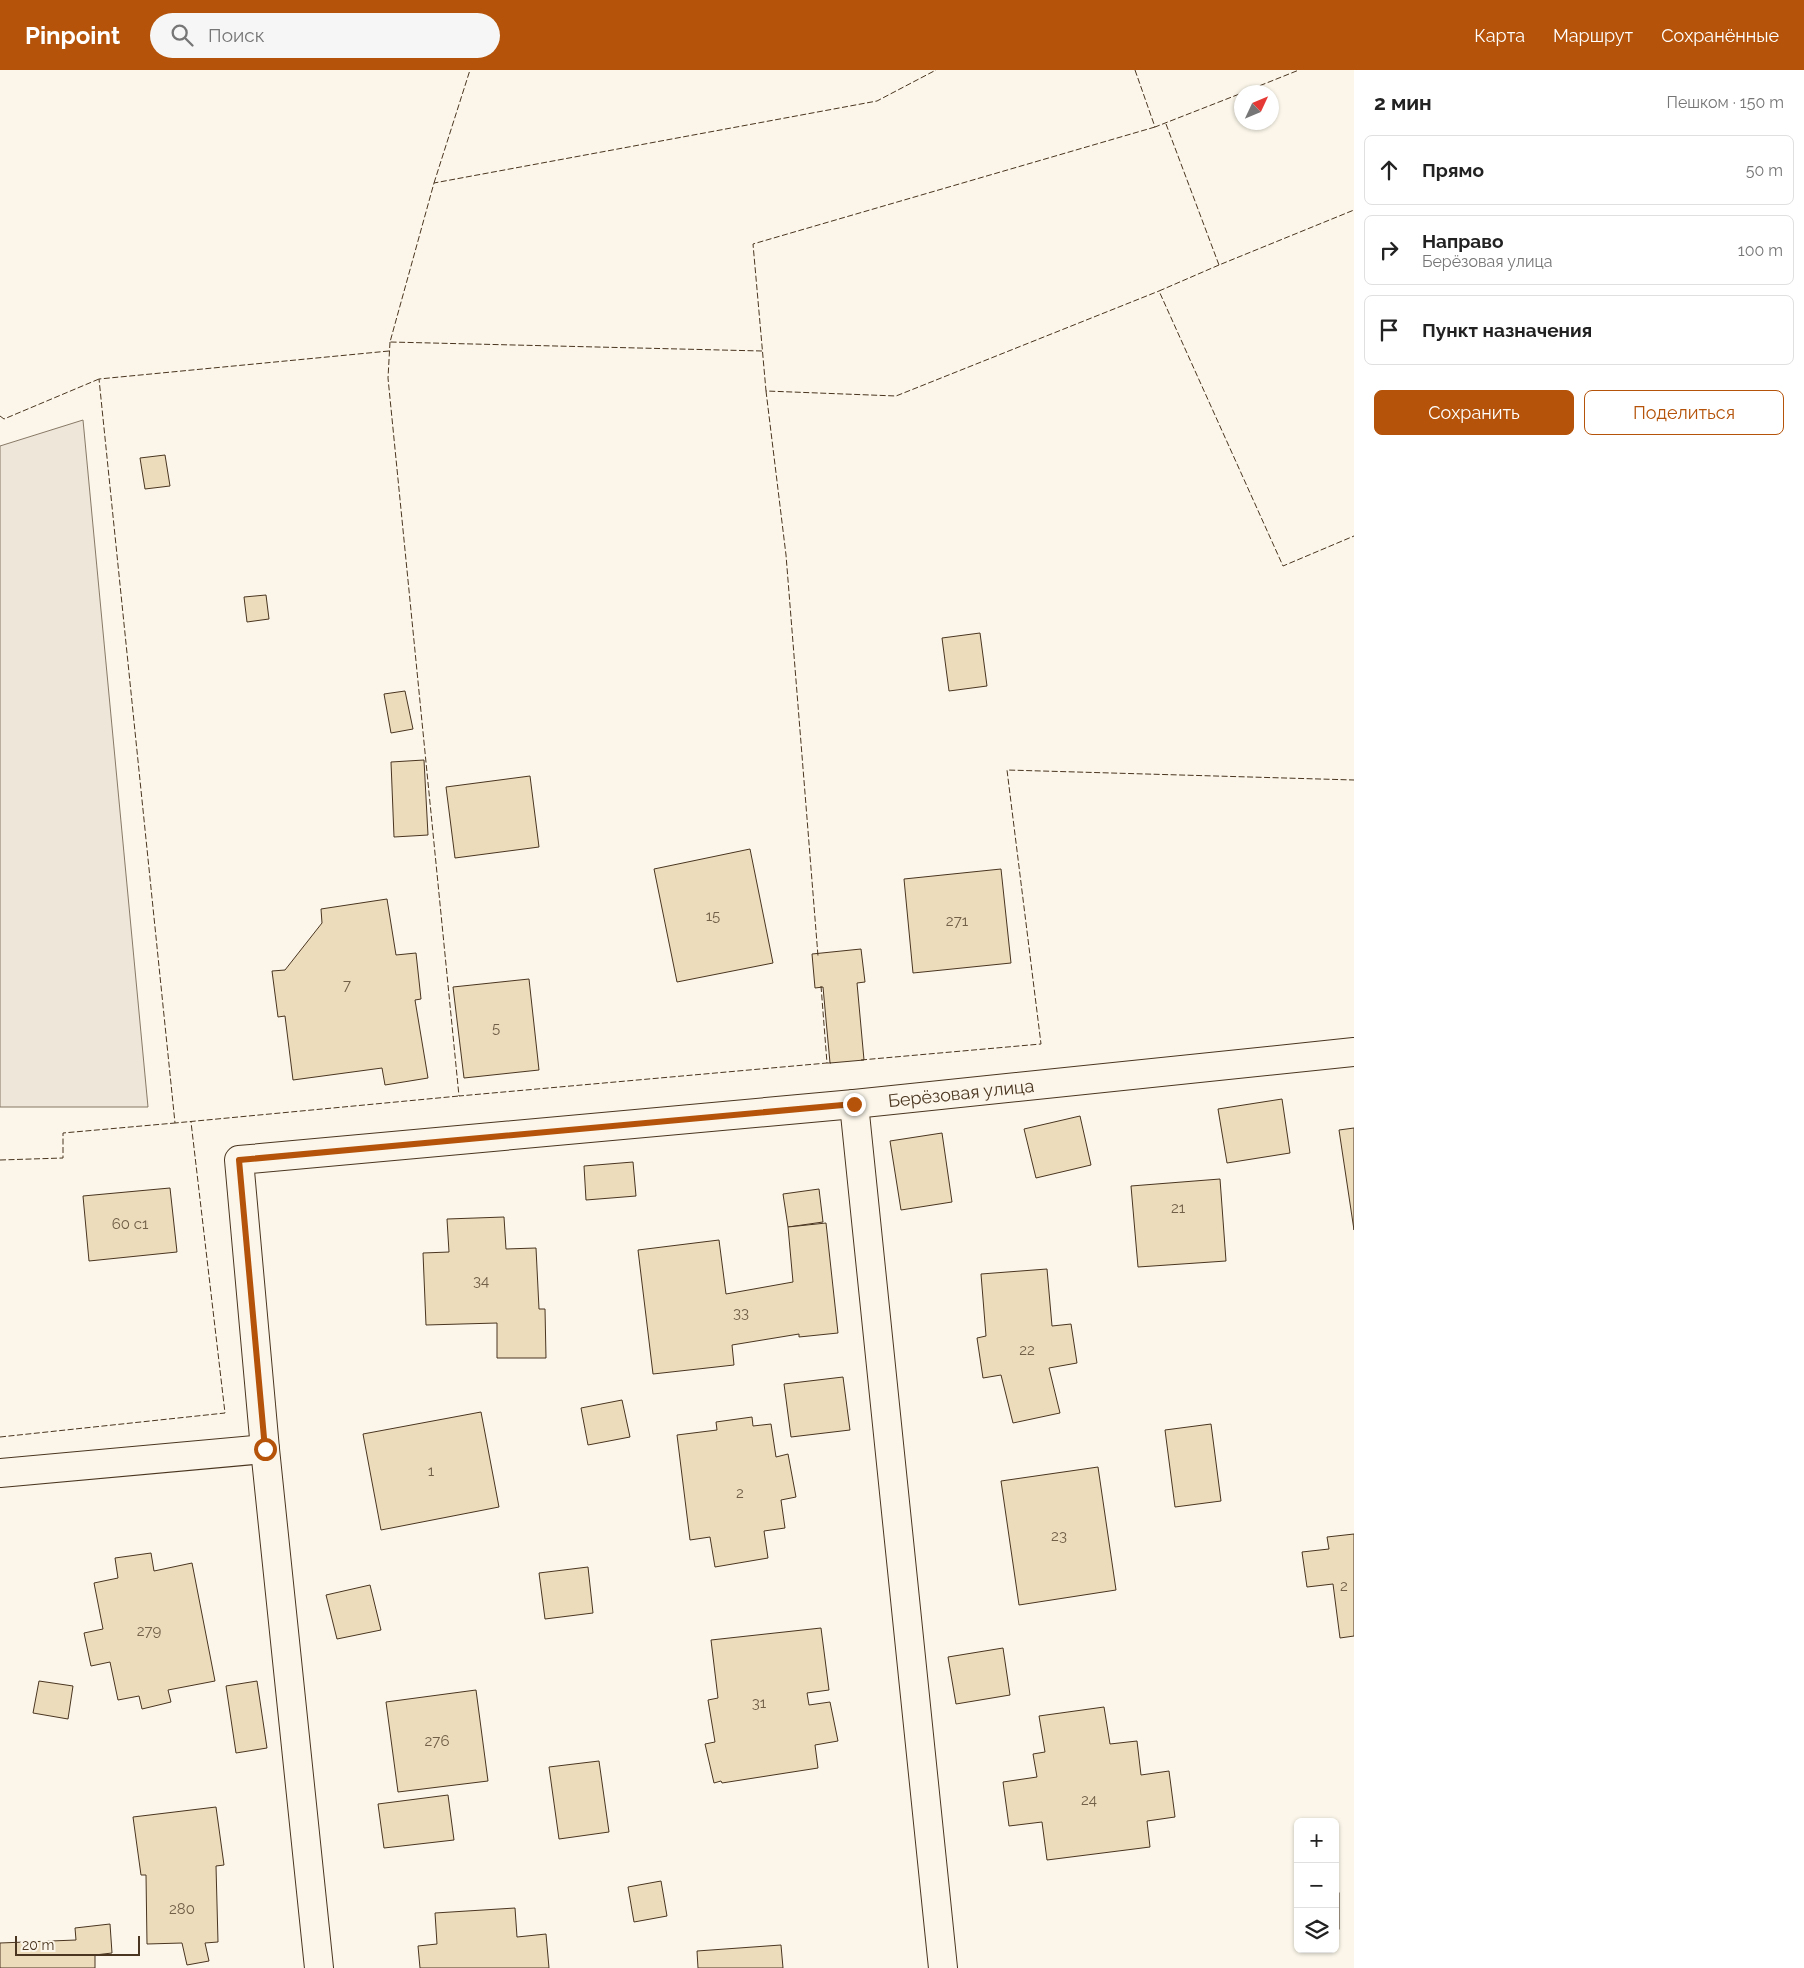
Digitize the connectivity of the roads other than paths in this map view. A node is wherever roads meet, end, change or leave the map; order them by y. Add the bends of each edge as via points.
1 (1354, 1052) edge
2 (854, 1104) junction
3 (265, 1449) junction
4 (0, 1473) edge
5 (319, 1968) edge
6 (943, 1968) edge

1 - 2 street, Берёзовая улица
2 - 3 street, Берёзовая улица via 239,1160
2 - 6 street
3 - 4 street
3 - 5 street

